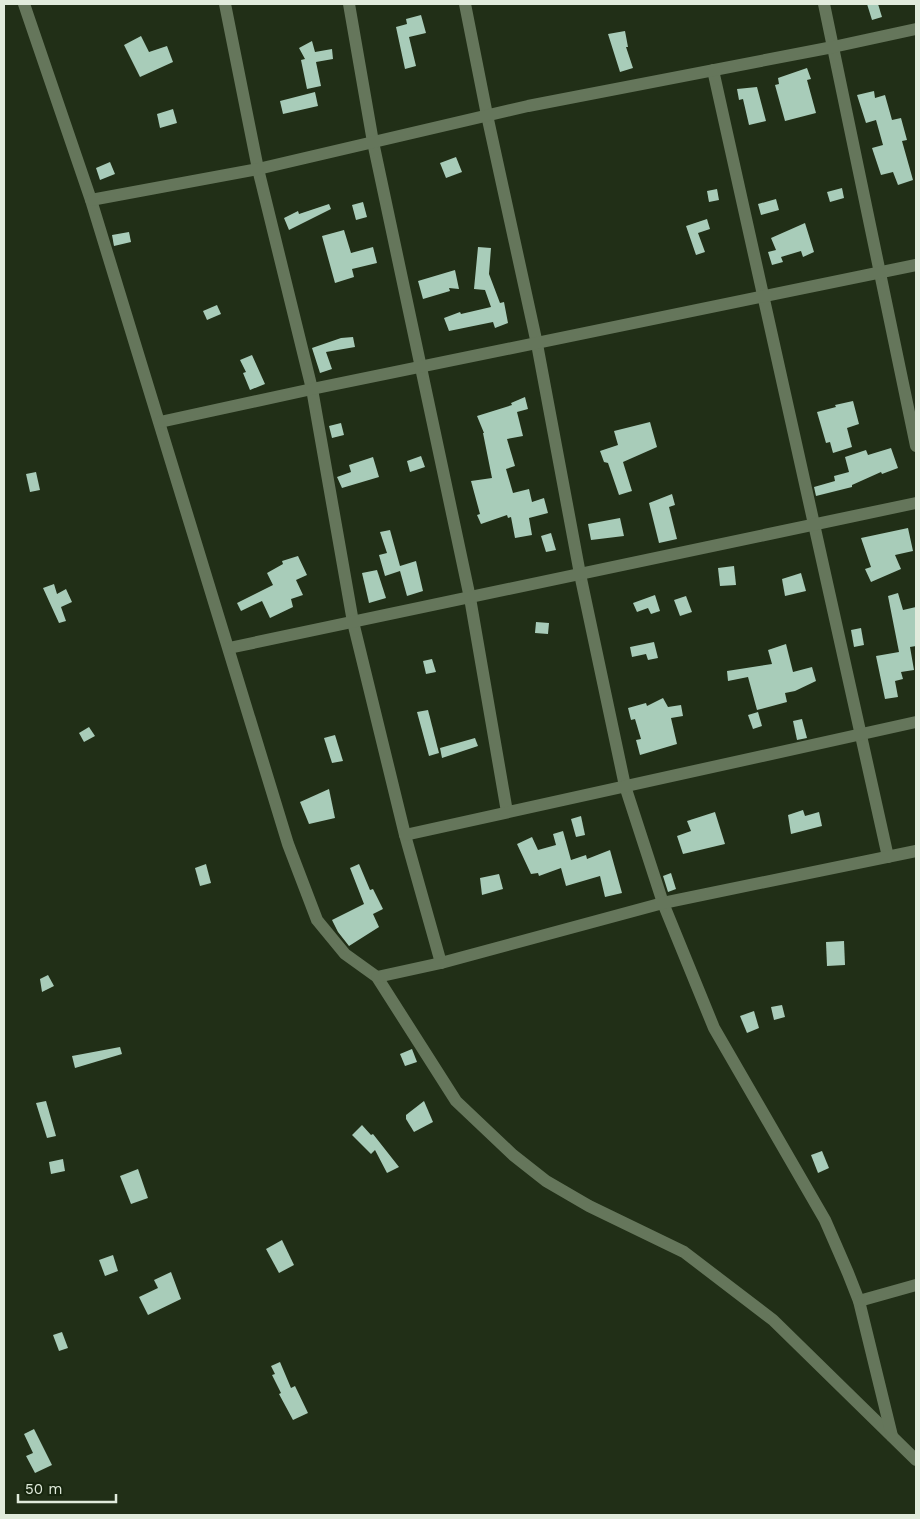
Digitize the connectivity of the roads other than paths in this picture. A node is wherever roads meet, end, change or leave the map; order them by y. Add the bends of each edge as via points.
1 (24, 4) edge
2 (225, 4) edge
3 (349, 4) edge
4 (466, 4) edge
5 (824, 4) edge
6 (916, 29) edge
7 (833, 47) junction
8 (713, 70) junction
9 (488, 115) junction
10 (373, 142) junction
11 (258, 169) junction
12 (92, 200) junction
13 (916, 265) edge
14 (880, 273) junction
15 (764, 297) junction
16 (537, 344) junction
17 (420, 368) junction
18 (312, 389) junction
19 (160, 422) junction
20 (916, 446) edge
21 (916, 503) edge
22 (814, 525) junction
23 (580, 574) junction
24 (470, 598) junction
25 (353, 622) junction
26 (229, 648) junction
27 (916, 722) edge
28 (861, 734) junction
29 (625, 786) junction
30 (507, 812) junction
31 (405, 835) junction
32 (916, 851) edge
33 (888, 857) junction
34 (663, 903) junction
35 (441, 963) junction
36 (377, 977) junction
37 (916, 1285) edge
38 (859, 1301) junction
39 (892, 1436) junction
40 (916, 1460) edge

1 - 12 street
2 - 11 street
3 - 10 street
4 - 9 street
5 - 7 street
6 - 7 street
7 - 8 street
7 - 14 street
8 - 9 street
8 - 15 street
9 - 10 street
9 - 16 street
10 - 11 street
10 - 17 street
11 - 12 street
11 - 18 street
12 - 19 street
13 - 14 street
14 - 15 street
14 - 20 street
15 - 16 street
15 - 22 street
16 - 17 street
16 - 23 street
17 - 18 street
17 - 24 street
18 - 19 street
18 - 25 street
19 - 26 street
21 - 22 street
22 - 23 street
22 - 28 street
23 - 24 street
23 - 29 street
24 - 25 street
24 - 30 street
25 - 26 street
25 - 31 street
26 - 36 street via 288,844 317,920 345,954
27 - 28 street
28 - 29 street
28 - 33 street
29 - 30 street
29 - 34 street
30 - 31 street
31 - 35 street
32 - 33 street
33 - 34 street
34 - 35 street
34 - 38 street via 714,1028 825,1220
35 - 36 street
36 - 39 street via 456,1101 513,1155 546,1182 684,1252 773,1320
37 - 38 street
38 - 39 street
39 - 40 street

